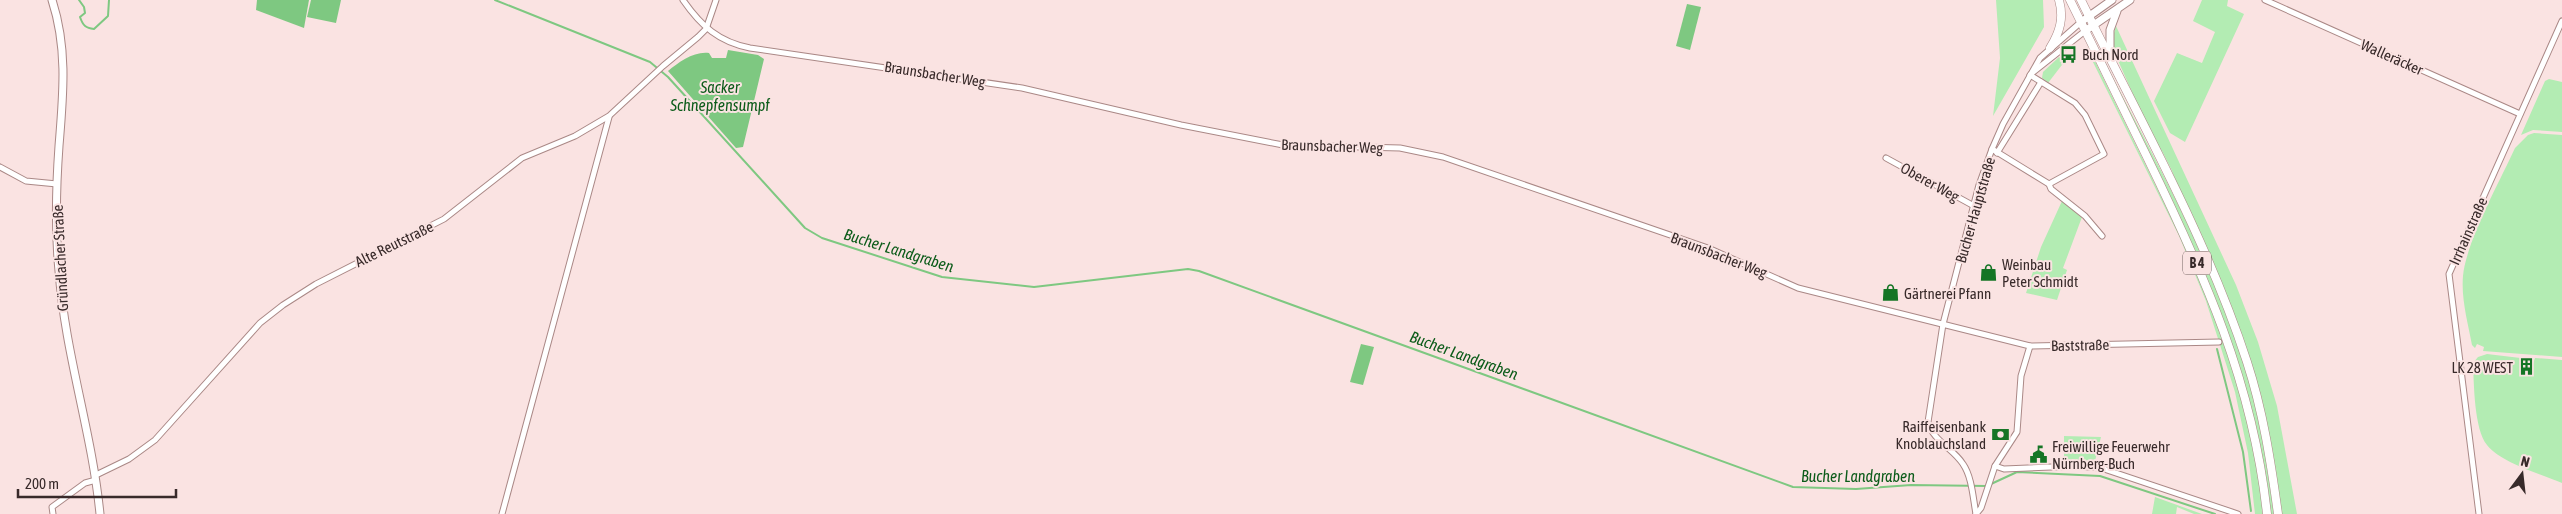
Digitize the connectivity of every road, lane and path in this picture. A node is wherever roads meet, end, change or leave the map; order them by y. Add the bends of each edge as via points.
1 (52, 0) edge
2 (683, 0) edge
3 (716, 0) edge
4 (2059, 0) edge
5 (2070, 0) edge
6 (2081, 0) edge
7 (2112, 0) edge
8 (2130, 0) edge
9 (2264, 0) edge
10 (2119, 8) junction
11 (2089, 15) junction
12 (2562, 21) edge
13 (2081, 22) junction
14 (2094, 25) junction
15 (706, 28) junction
16 (2085, 31) junction
17 (2050, 48) junction
18 (2110, 58) junction
19 (2030, 75) junction
20 (2041, 82) junction
21 (2520, 114) junction
22 (609, 116) junction
23 (1995, 151) junction
24 (1886, 158) dead end
25 (0, 168) edge
26 (57, 184) junction
27 (2049, 184) junction
28 (1974, 206) junction
29 (2102, 236) dead end
30 (1943, 324) junction
31 (2219, 342) dead end
32 (2030, 346) junction
33 (1995, 466) junction
34 (96, 478) junction
35 (2267, 512) edge
36 (52, 514) edge
37 (100, 514) edge
38 (502, 514) edge
39 (1976, 514) edge
40 (2238, 514) edge
41 (2278, 514) edge
42 (2479, 514) edge

1 - 26 main road, Gründlacher Straße via 63,48 64,76
2 - 15 street, Braunsbacher Weg
3 - 15 street
4 - 17 main road via 2060,28
5 - 13 main road, B 4
6 - 11 main road, B 4
7 - 11 main road
8 - 10 main road
9 - 21 street, Walleräcker
10 - 14 main road
10 - 18 main road via 2110,30
11 - 13 main road
11 - 14 main road, B 4
12 - 21 street, Irrhainstraße
13 - 16 main road, B 4
13 - 17 street, Bucher Hauptstraße
14 - 16 main road
14 - 18 main road, B 4
15 - 22 street, Alte Reutstraße
15 - 30 street, Braunsbacher Weg via 724,40 750,48 1022,88 1275,144 1400,148 1436,155 1708,248 1798,288
16 - 19 street, Bucher Hauptstraße
16 - 35 main road, B 4 via 2188,243 2220,318 2250,412
17 - 19 street, Bucher Hauptstraße
18 - 41 main road, B 4 via 2200,243 2236,329 2266,438
19 - 20 street
19 - 23 street, Bucher Hauptstraße via 2003,124
20 - 23 street, Bucher Hauptstraße
20 - 27 street via 2075,103 2085,115 2104,154
21 - 42 street, Irrhainstraße via 2449,274
22 - 34 street, Alte Reutstraße via 575,136 522,158 444,219 316,284 283,305 260,323 155,440
22 - 38 street
23 - 27 street
23 - 28 street, Bucher Hauptstraße
24 - 28 street, Oberer Weg
25 - 26 street via 26,180
26 - 34 main road, Gründlacher Straße via 58,270 63,316
27 - 29 street via 2086,216
28 - 30 street, Bucher Hauptstraße
30 - 32 street, Baststraße
30 - 39 street, Bucher Hauptstraße via 1928,422 1935,436 1962,461
31 - 32 street, Baststraße
32 - 33 street via 2021,376 2017,432
33 - 39 street
33 - 40 street via 2004,469 2101,468
34 - 36 street, Alte Reutstraße via 52,507
34 - 37 main road, Gründlacher Straße

